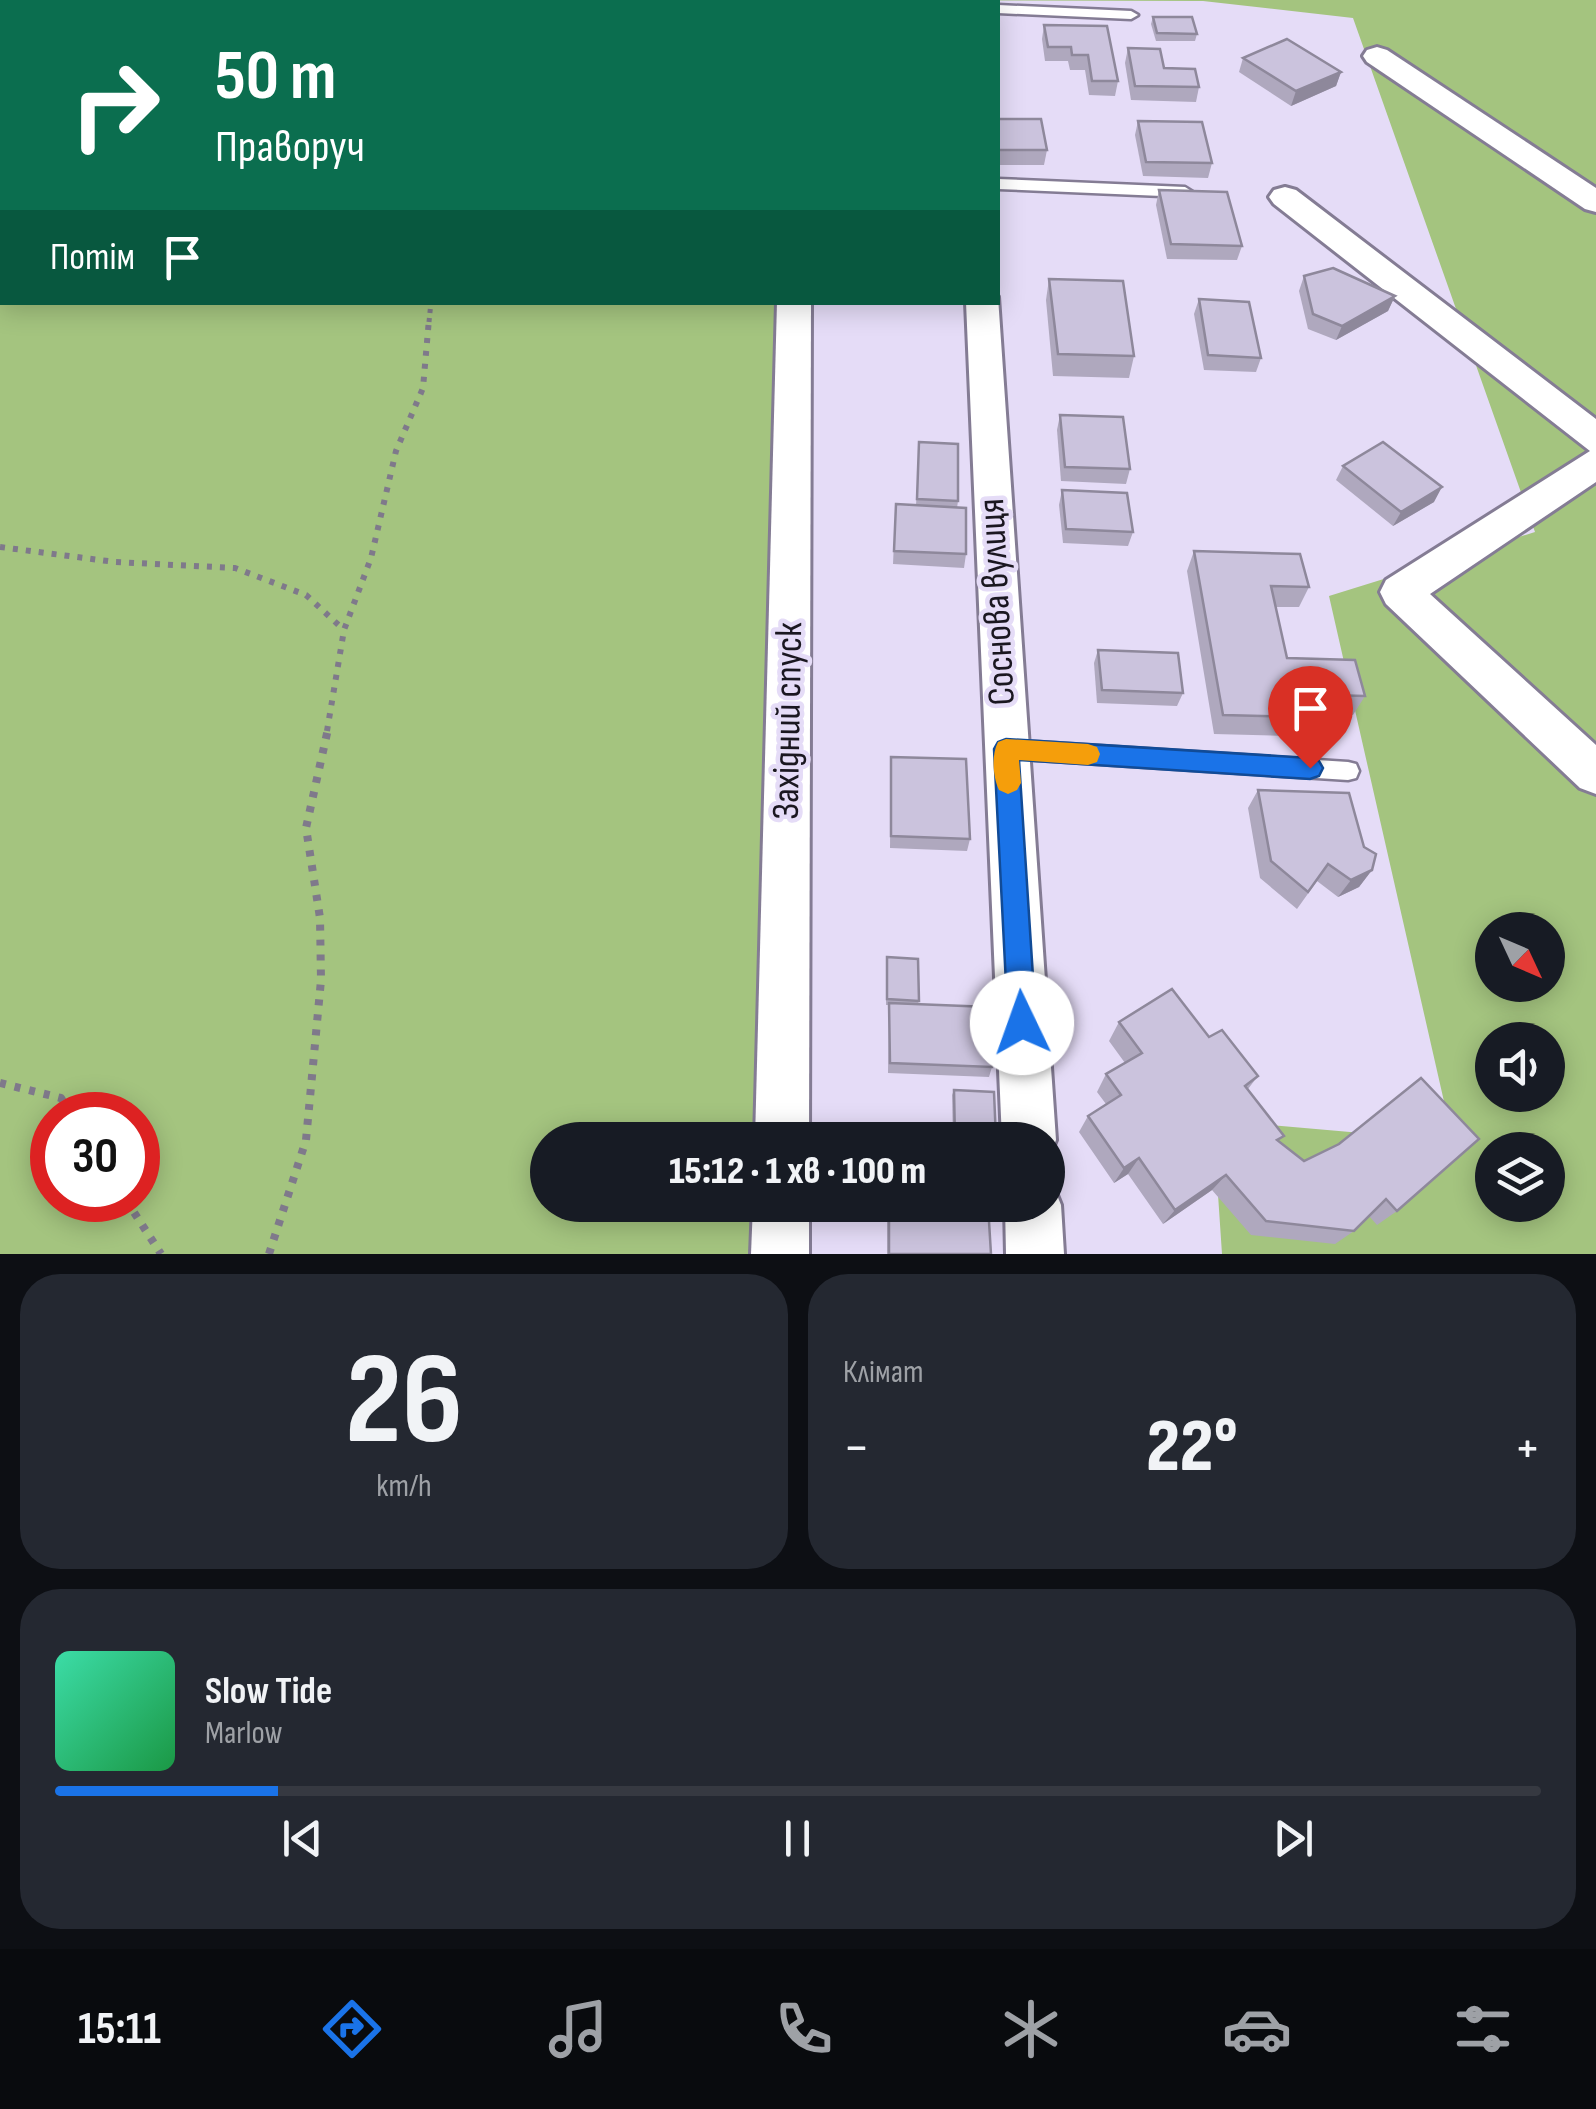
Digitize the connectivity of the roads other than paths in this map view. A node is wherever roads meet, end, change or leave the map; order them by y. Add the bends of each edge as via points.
1 (1000, 9) edge
2 (1132, 15) dead end
3 (1377, 56) dead end
4 (1000, 184) edge
5 (1208, 193) edge
6 (1285, 197) dead end
7 (1596, 202) edge
8 (794, 305) edge
9 (982, 305) edge
10 (1596, 438) edge
11 (1596, 463) edge
12 (1006, 749) junction
13 (1348, 771) dead end
14 (1596, 774) edge
15 (782, 1122) edge
16 (1028, 1122) edge
17 (781, 1222) edge
18 (1033, 1222) edge
19 (780, 1254) edge
20 (1035, 1254) edge

1 - 2 lane
3 - 7 street
4 - 5 lane
6 - 10 street
8 - 15 street, Західний спуск
9 - 12 street, Соснова вулиця
11 - 14 street via 1401,592
12 - 13 lane
12 - 16 street, Соснова вулиця
17 - 19 street
18 - 20 street

